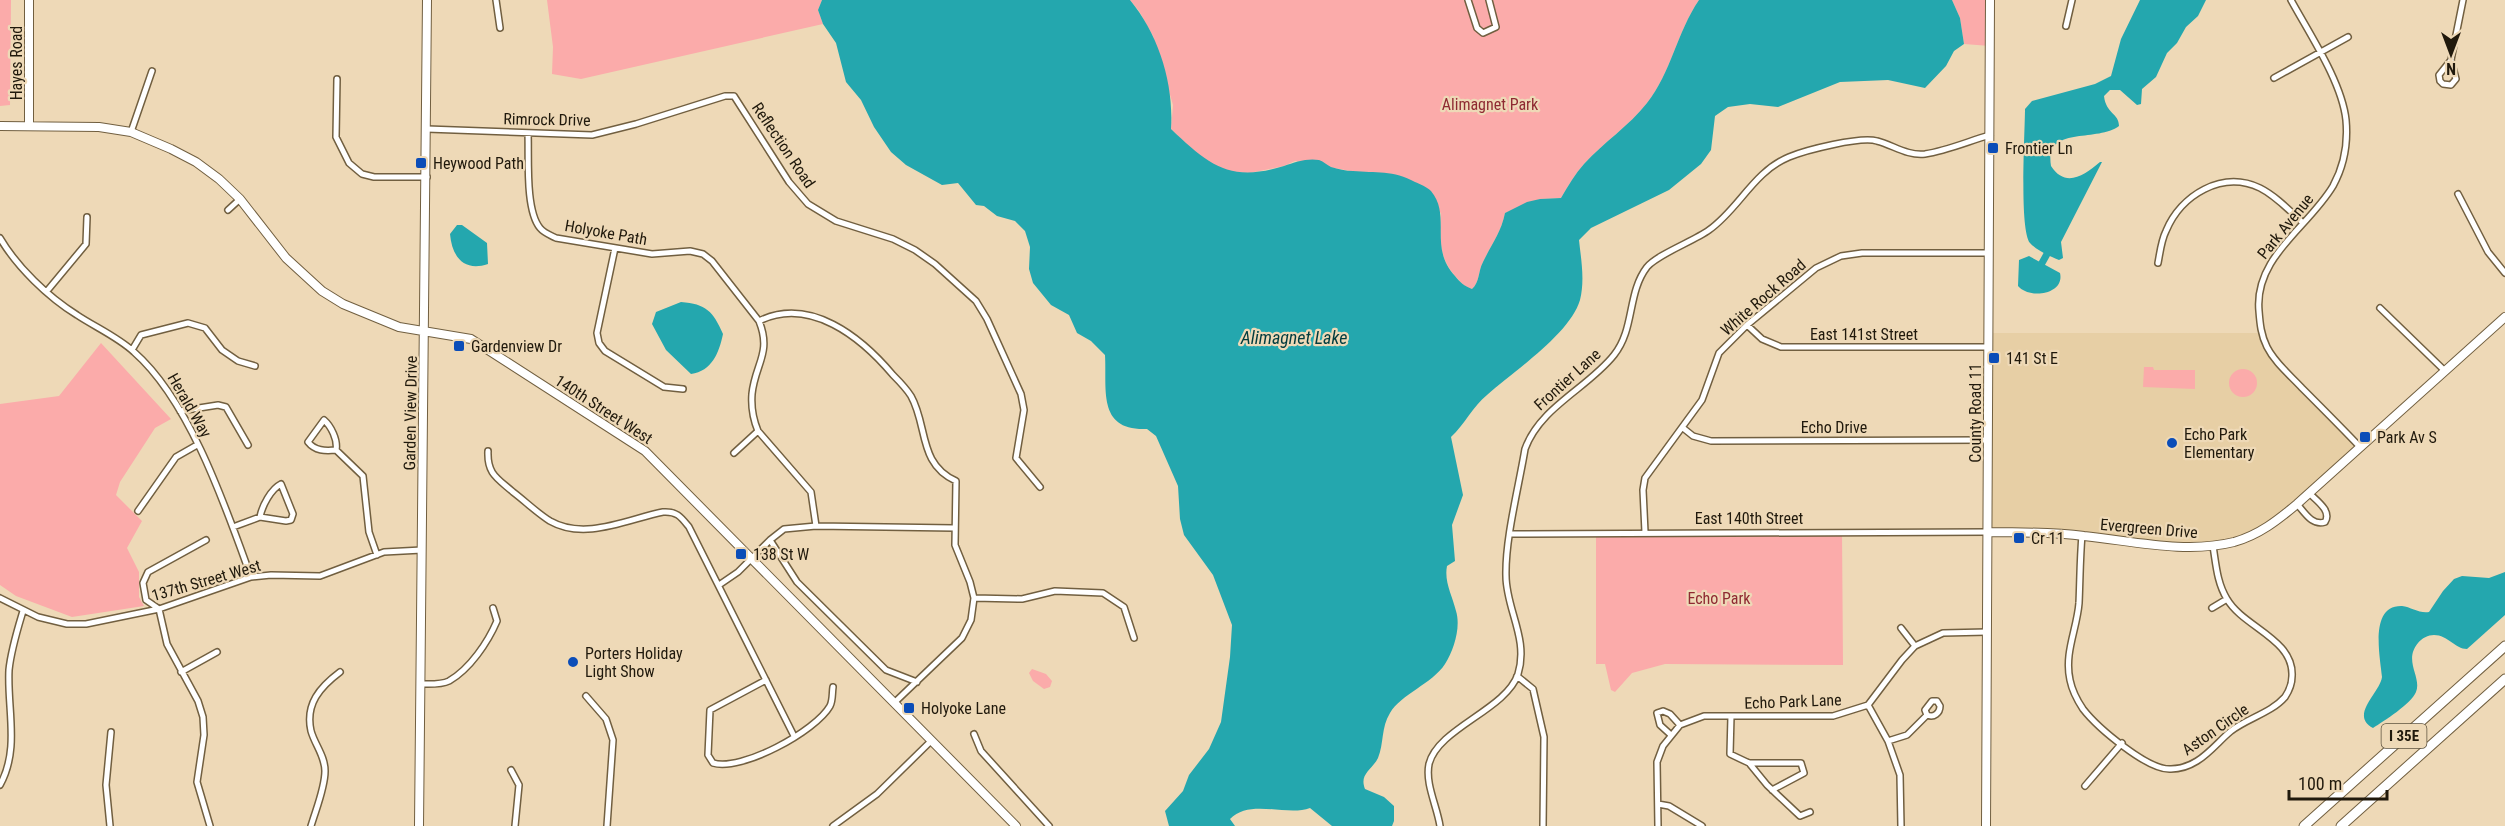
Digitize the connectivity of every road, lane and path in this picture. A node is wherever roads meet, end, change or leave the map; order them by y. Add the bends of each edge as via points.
1 (29, 0) edge
2 (427, 0) edge
3 (496, 0) edge
4 (1468, 0) edge
5 (1489, 0) edge
6 (1990, 0) edge
7 (2072, 0) edge
8 (2291, 0) edge
9 (2463, 0) edge
10 (2066, 26) dead end
11 (500, 28) dead end
12 (2348, 37) dead end
13 (2320, 53) junction
14 (2451, 60) junction
15 (152, 71) dead end
16 (2274, 78) dead end
17 (337, 79) dead end
18 (734, 96) joint
19 (29, 125) junction
20 (0, 126) edge
21 (427, 129) junction
22 (131, 132) junction
23 (528, 133) junction
24 (1990, 135) junction
25 (427, 177) junction
26 (2458, 194) dead end
27 (240, 199) junction
28 (228, 210) dead end
29 (87, 217) dead end
30 (2303, 223) junction
31 (0, 238) edge
32 (615, 248) junction
33 (1989, 253) junction
34 (2157, 263) dead end
35 (2505, 273) edge
36 (47, 291) junction
37 (2380, 308) dead end
38 (2505, 317) edge
39 (759, 321) junction
40 (1747, 325) junction
41 (424, 330) junction
42 (1989, 347) junction
43 (132, 350) junction
44 (255, 366) dead end
45 (2445, 370) junction
46 (683, 389) dead end
47 (180, 411) junction
48 (1683, 428) junction
49 (758, 431) junction
50 (1988, 440) junction
51 (197, 445) junction
52 (248, 445) dead end
53 (2360, 447) junction
54 (336, 450) junction
55 (488, 451) dead end
56 (734, 453) dead end
57 (1040, 487) dead end
58 (2309, 493) junction
59 (2297, 504) junction
60 (138, 511) dead end
61 (260, 517) junction
62 (816, 526) junction
63 (233, 527) junction
64 (954, 528) junction
65 (1645, 532) junction
66 (1988, 532) junction
67 (1510, 534) junction
68 (2082, 535) junction
69 (206, 540) dead end
70 (770, 540) junction
71 (2213, 546) junction
72 (422, 550) junction
73 (377, 555) junction
74 (751, 558) junction
75 (251, 577) junction
76 (719, 585) junction
77 (0, 598) edge
78 (974, 598) junction
79 (2227, 599) junction
80 (493, 608) dead end
81 (2212, 608) dead end
82 (159, 609) junction
83 (23, 611) junction
84 (1901, 628) dead end
85 (1987, 632) junction
86 (1134, 638) dead end
87 (1915, 646) junction
88 (2505, 646) edge
89 (217, 652) dead end
90 (181, 672) junction
91 (340, 672) dead end
92 (1517, 676) junction
93 (2505, 679) edge
94 (766, 680) junction
95 (917, 682) junction
96 (420, 684) junction
97 (832, 687) dead end
98 (586, 696) dead end
99 (894, 703) junction
100 (1868, 705) junction
101 (1927, 715) dead end
102 (1731, 716) junction
103 (1680, 725) junction
104 (111, 732) dead end
105 (974, 735) dead end
106 (1671, 735) junction
107 (794, 736) junction
108 (931, 741) junction
109 (1888, 741) junction
110 (2122, 743) junction
111 (1749, 763) junction
112 (511, 770) dead end
113 (0, 785) edge
114 (2085, 786) dead end
115 (1772, 790) junction
116 (1658, 804) junction
117 (1810, 812) dead end
118 (110, 826) edge
119 (210, 826) edge
120 (311, 826) edge
121 (418, 826) edge
122 (515, 826) edge
123 (607, 826) edge
124 (833, 826) edge
125 (1016, 826) edge
126 (1049, 826) edge
127 (1440, 826) edge
128 (1543, 826) edge
129 (1658, 826) edge
130 (1702, 826) edge
131 (1901, 826) edge
132 (1986, 826) edge
133 (2304, 826) edge
134 (2341, 826) edge

1 - 19 street, Hayes Road
2 - 21 street, Garden View Drive
3 - 11 street
4 - 5 street via 1477,28 1483,33 1496,27
6 - 24 street, County Road 11
7 - 10 street
8 - 13 street, Park Avenue
9 - 14 street
12 - 13 street
13 - 16 street
13 - 30 street, Park Avenue via 2342,98 2346,143 2334,183
14 - 14 street via 2456,79 2451,85 2443,84 2439,75
15 - 22 street
17 - 25 street via 336,137 349,163 362,174 374,177
18 - 23 street, Rimrock Drive via 592,135
18 - 57 street, Reflection Road via 789,182 808,204 836,221 915,250 976,301 1021,394 1024,410 1016,458
19 - 20 street, 140th Street West
19 - 22 street, 140th Street West
21 - 23 street, Rimrock Drive
21 - 25 street, Garden View Drive
22 - 27 street, 140th Street West via 196,162
23 - 32 street, Holyoke Path via 531,209 538,227 556,238
24 - 33 street, County Road 11
24 - 67 street, Frontier Lane via 1924,154 1863,139 1788,158 1762,174 1711,229 1649,264 1637,281 1628,328 1616,352 1540,422 1530,436
25 - 41 street, Garden View Drive
26 - 35 street via 2488,252
27 - 28 street
27 - 41 street, 140th Street West via 286,258 322,291 371,317 399,327
29 - 36 street via 86,244
30 - 34 street via 2259,188 2238,182 2215,184 2194,194 2179,209 2165,231
30 - 53 street, Park Avenue via 2264,274 2258,301 2260,329 2278,364
31 - 36 street, Herald Way via 8,252
32 - 39 street, Holyoke Path via 652,254 703,254
32 - 46 street via 597,333 599,343 605,351 664,387
33 - 40 street, White Rock Road via 1841,256 1816,268
33 - 42 street, County Road 11
36 - 43 street, Herald Way via 74,314
37 - 45 street
38 - 45 street, Evergreen Drive
39 - 49 street, Holyoke Path via 765,348 752,392
39 - 64 street via 783,313 818,318 842,328 874,352 910,395 933,461 943,475 956,481
40 - 42 street, East 141st Street via 1762,339 1781,347
40 - 48 street, White Rock Road via 1719,353 1702,400
41 - 72 street, Garden View Drive
41 - 74 street, 140th Street West via 471,339 645,451
42 - 50 street, County Road 11
43 - 44 street via 141,335 188,323 205,328 222,350 238,361
43 - 47 street, Herald Way via 166,386
45 - 53 street, Evergreen Drive
47 - 51 street, Herald Way
47 - 52 street via 226,407
48 - 50 street, Echo Drive via 1693,436 1711,441
48 - 65 street, White Rock Road via 1645,478
49 - 56 street
49 - 62 street, Holyoke Path via 811,492
50 - 66 street, County Road 11
51 - 60 street via 176,457
51 - 63 street, Herald Way
53 - 58 street, Evergreen Drive
54 - 54 street via 324,451 308,442 324,420 330,425
54 - 73 street via 363,476 369,532
55 - 76 street via 493,475 541,515 564,527 592,529 674,512 689,527
58 - 59 street, Evergreen Drive
58 - 59 street via 2327,512 2325,522 2313,522
59 - 71 street, Evergreen Drive via 2260,531
61 - 61 street via 291,520 281,484 276,486
61 - 63 street
62 - 64 street
62 - 70 street via 784,529
63 - 75 street, Herald Way
64 - 78 street via 955,545
65 - 66 street, East 140th Street
65 - 67 street, East 140th Street
66 - 68 street, Evergreen Drive
66 - 85 street, County Road 11
67 - 92 street, Frontier Lane via 1506,576 1522,650
68 - 71 street, Evergreen Drive via 2186,547
68 - 110 street, Aston Circle via 2079,606 2069,654 2070,678 2084,710
69 - 82 street via 148,572 143,583 147,600
70 - 74 street
70 - 95 street via 797,582 886,670
71 - 79 street, Aston Circle via 2218,579
72 - 73 street, 137th Street West
72 - 96 street, Garden View Drive
73 - 75 street, 137th Street West via 320,576
74 - 76 street
74 - 99 street, 140th Street West
75 - 82 street, 137th Street West
76 - 94 street
77 - 83 street, 137th Street West
78 - 86 street via 1022,599 1055,591 1103,593 1124,608
78 - 95 street via 971,620 962,638
79 - 81 street
79 - 110 street, Aston Circle via 2287,655 2292,676 2286,696 2233,729 2198,760 2182,768 2168,770 2142,761
80 - 96 street via 497,621 476,656 449,681
82 - 83 street, 137th Street West via 86,624 48,620
82 - 90 street via 167,644
83 - 113 street via 10,669 10,759
84 - 87 street
85 - 87 street via 1943,633
85 - 132 street, County Road 11
87 - 100 street
88 - 133 highway, I 35E
89 - 90 street
90 - 119 street via 203,717 197,782
91 - 120 street via 316,693 311,708 311,730 325,773
92 - 127 street via 1495,702 1441,744 1430,762 1428,781
92 - 128 street via 1533,689 1544,737
93 - 134 highway, I 35E
94 - 107 street
94 - 107 street via 710,710 708,758 719,765 735,763 763,754
95 - 99 street
96 - 121 street, Garden View Drive
97 - 107 street via 830,705 813,725
98 - 123 street via 606,719 613,740
99 - 108 street, 140th Street West
100 - 102 street, Echo Park Lane via 1833,716
100 - 109 street
101 - 109 street via 1907,735
102 - 103 street, Echo Park Lane via 1704,716
102 - 111 street via 1730,754
103 - 106 street
103 - 106 street via 1670,714 1657,713 1658,721
104 - 118 street via 106,785
105 - 126 street via 981,751
106 - 116 street via 1657,762
108 - 124 street via 877,794
108 - 125 street, 140th Street West
109 - 131 street via 1900,775
110 - 114 street
111 - 115 street
111 - 115 street via 1801,763 1804,773
112 - 122 street via 519,785
115 - 117 street via 1800,816
116 - 129 street
116 - 130 street via 1669,806

